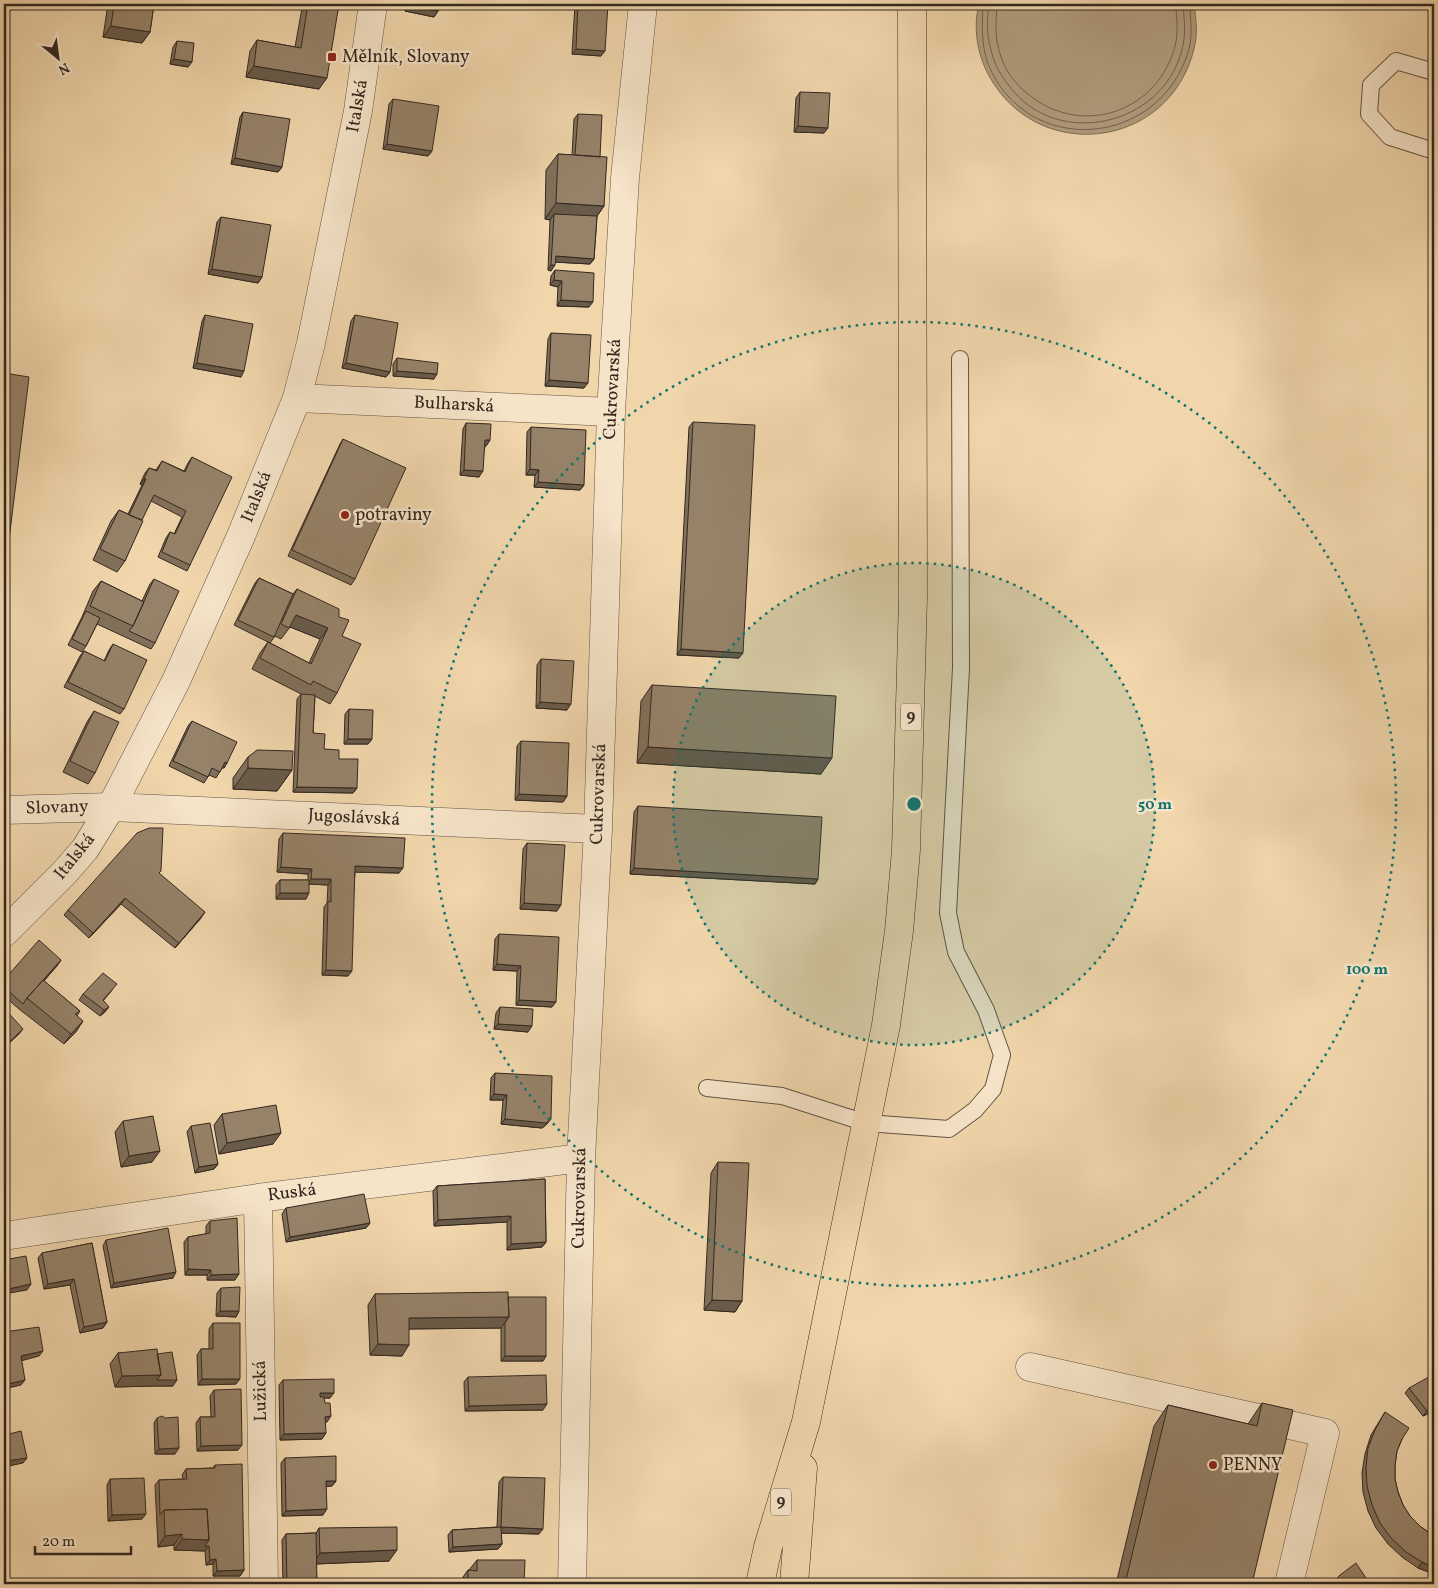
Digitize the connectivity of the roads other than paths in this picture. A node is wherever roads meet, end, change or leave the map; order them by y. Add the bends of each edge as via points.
1 (373, 4) edge
2 (643, 4) edge
3 (912, 4) edge
4 (1434, 72) edge
5 (1434, 151) edge
6 (960, 359) dead end
7 (297, 398) junction
8 (612, 412) junction
9 (111, 807) junction
10 (4, 810) edge
11 (598, 829) junction
12 (4, 933) edge
13 (707, 1088) dead end
14 (866, 1122) junction
15 (581, 1158) junction
16 (258, 1198) junction
17 (4, 1236) edge
18 (1030, 1367) dead end
19 (806, 1422) junction
20 (264, 1584) edge
21 (572, 1584) edge
22 (760, 1584) edge
23 (794, 1584) edge
24 (1289, 1584) edge

1 - 7 street, Italská via 358,111
2 - 8 street, Cukrovarská via 625,178
3 - 14 main road, 9 via 913,597 906,850 900,931
4 - 5 lane via 1396,61 1371,84 1369,114 1390,137
6 - 14 lane via 961,668 948,913 956,952 986,1010 1002,1055 993,1089 975,1110 949,1129
7 - 8 street, Bulharská
7 - 9 street, Italská via 241,536 180,672
8 - 11 street, Cukrovarská
9 - 10 street, Slovany
9 - 11 street, Jugoslávská
9 - 12 street, Italská via 65,872
11 - 15 street, Cukrovarská
13 - 14 lane via 782,1096
14 - 19 main road, 9
15 - 16 street, Ruská
15 - 21 street, Cukrovarská
16 - 17 street, Ruská
16 - 20 street, Lužická
18 - 24 street via 1325,1434
19 - 22 main road, 9
19 - 23 main road, 9

